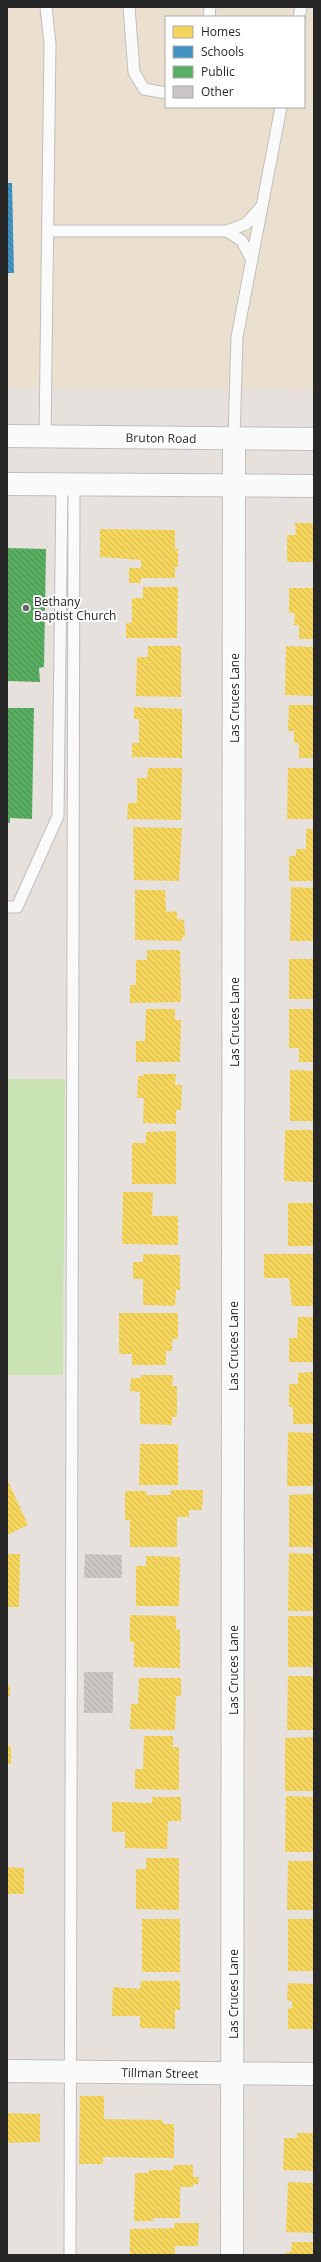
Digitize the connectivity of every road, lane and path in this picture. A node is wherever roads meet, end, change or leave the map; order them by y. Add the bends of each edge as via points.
1 (46, 7) edge
2 (129, 7) edge
3 (165, 93) edge
4 (281, 108) edge
5 (261, 207) junction
6 (48, 231) junction
7 (227, 231) junction
8 (252, 260) junction
9 (7, 436) edge
10 (45, 437) junction
11 (234, 438) junction
12 (314, 439) edge
13 (7, 484) edge
14 (68, 484) junction
15 (234, 485) junction
16 (314, 486) edge
17 (7, 907) edge
18 (7, 2071) edge
19 (71, 2072) junction
20 (233, 2074) junction
21 (314, 2074) edge
22 (70, 2255) edge
23 (232, 2255) edge

1 - 6 lane via 50,44
2 - 3 lane via 134,72 144,89
4 - 5 lane
5 - 7 lane via 246,224
5 - 8 lane
6 - 7 lane
6 - 10 lane
7 - 8 lane via 242,241
8 - 11 lane via 237,337
9 - 10 street, Bruton Road
10 - 11 street, Bruton Road
11 - 12 street, Bruton Road
11 - 15 street, Las Cruces Lane
13 - 14 street
14 - 15 street
14 - 17 lane via 58,816 17,907
14 - 19 lane
15 - 16 street
15 - 20 street, Las Cruces Lane
18 - 19 street, Tillman Street
19 - 20 street, Tillman Street
19 - 22 lane
20 - 21 street, Tillman Street
20 - 23 street, Las Cruces Lane

